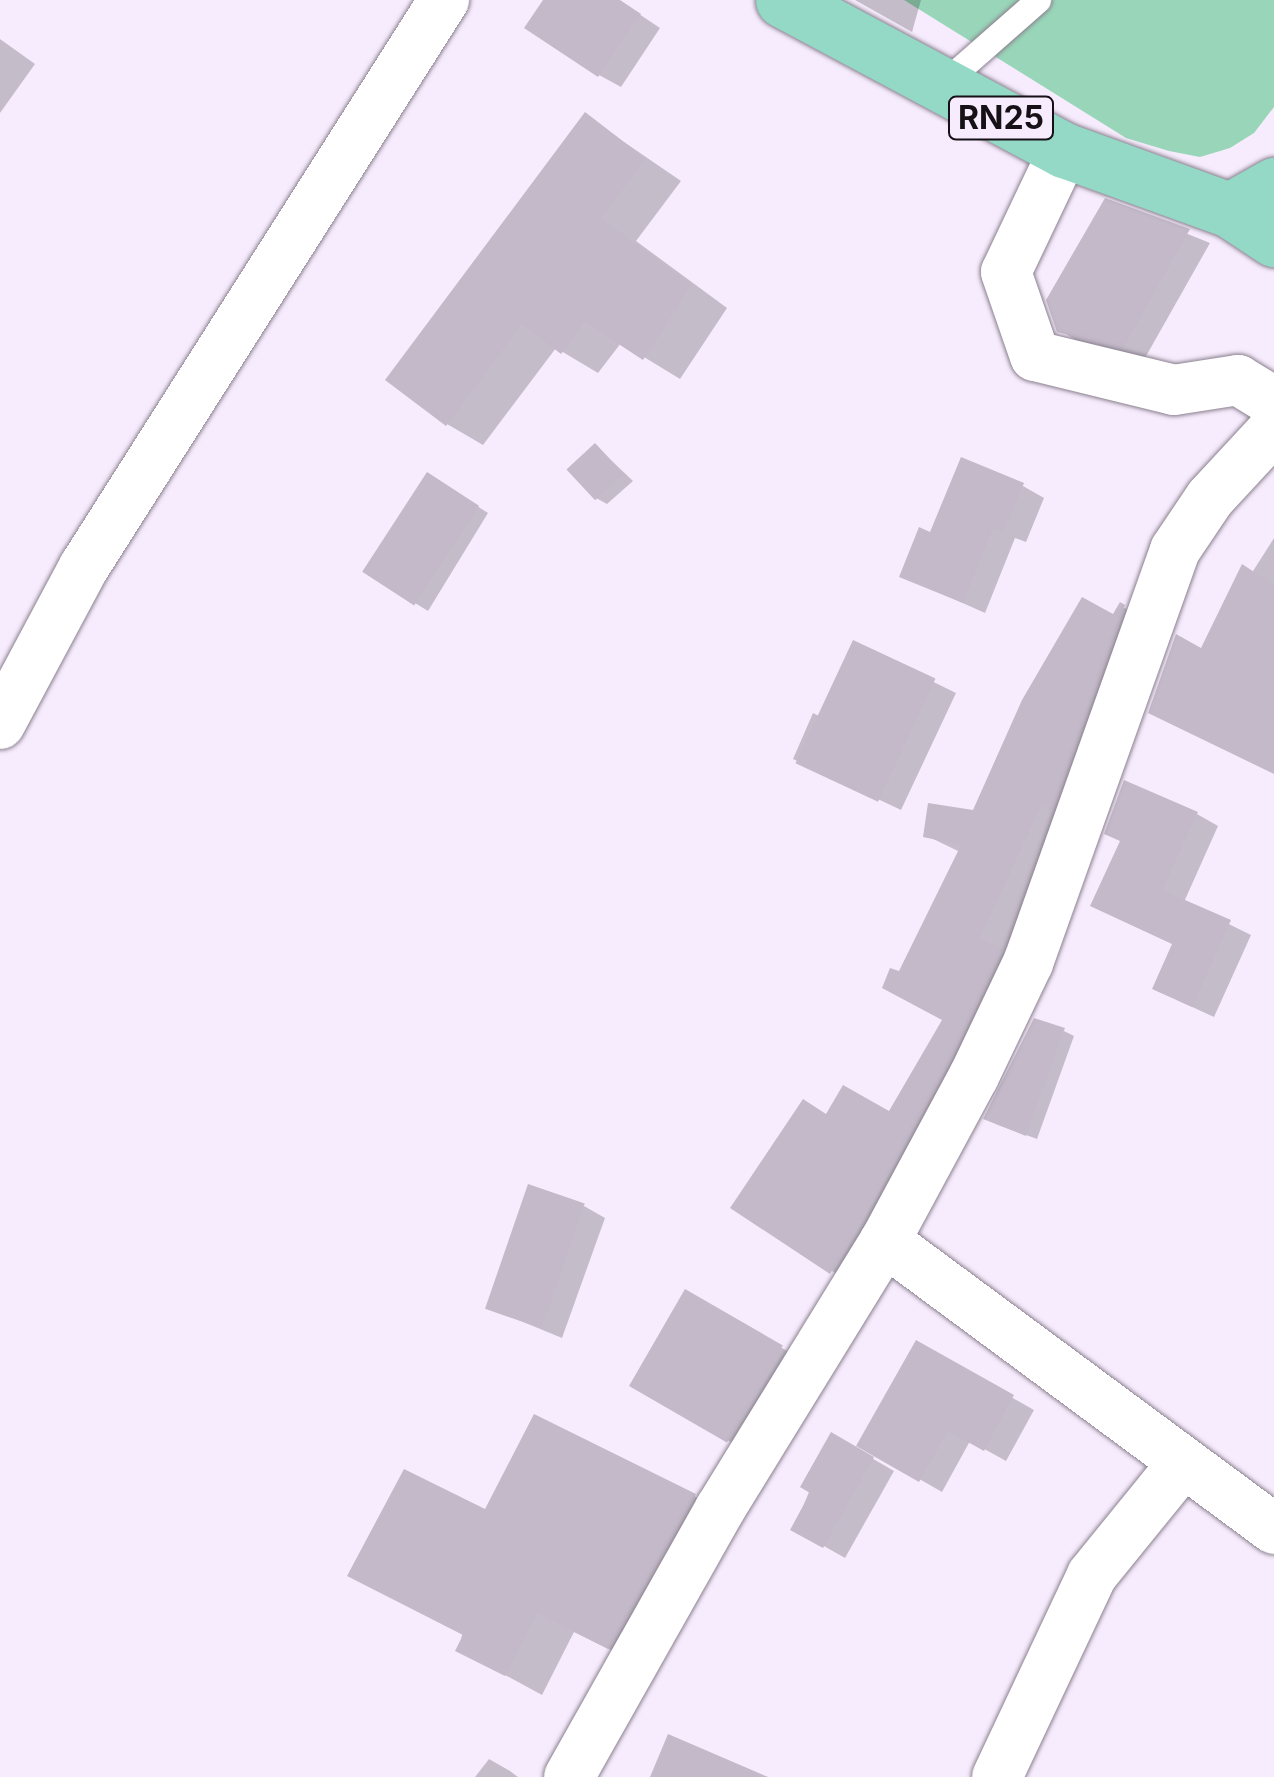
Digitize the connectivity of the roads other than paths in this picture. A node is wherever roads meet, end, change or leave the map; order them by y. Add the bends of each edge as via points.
1 (444, 0) edge
2 (783, 0) edge
3 (1038, 0) edge
4 (939, 87) junction
5 (1064, 150) junction
6 (1259, 211) edge
7 (1274, 402) edge
8 (1274, 429) edge
9 (0, 724) edge
10 (885, 1242) junction
11 (1183, 1463) junction
12 (1274, 1529) edge
13 (569, 1777) edge
14 (997, 1777) edge

1 - 9 street via 84,567
2 - 4 main road, RN25
3 - 4 lane
4 - 5 main road, RN25
5 - 6 main road, RN25
5 - 7 street via 1006,272 1035,356 1174,390 1238,380
8 - 10 street via 1210,498 1175,550 1028,963
10 - 11 street
10 - 13 street via 720,1509
11 - 12 street
11 - 14 street via 1092,1575

